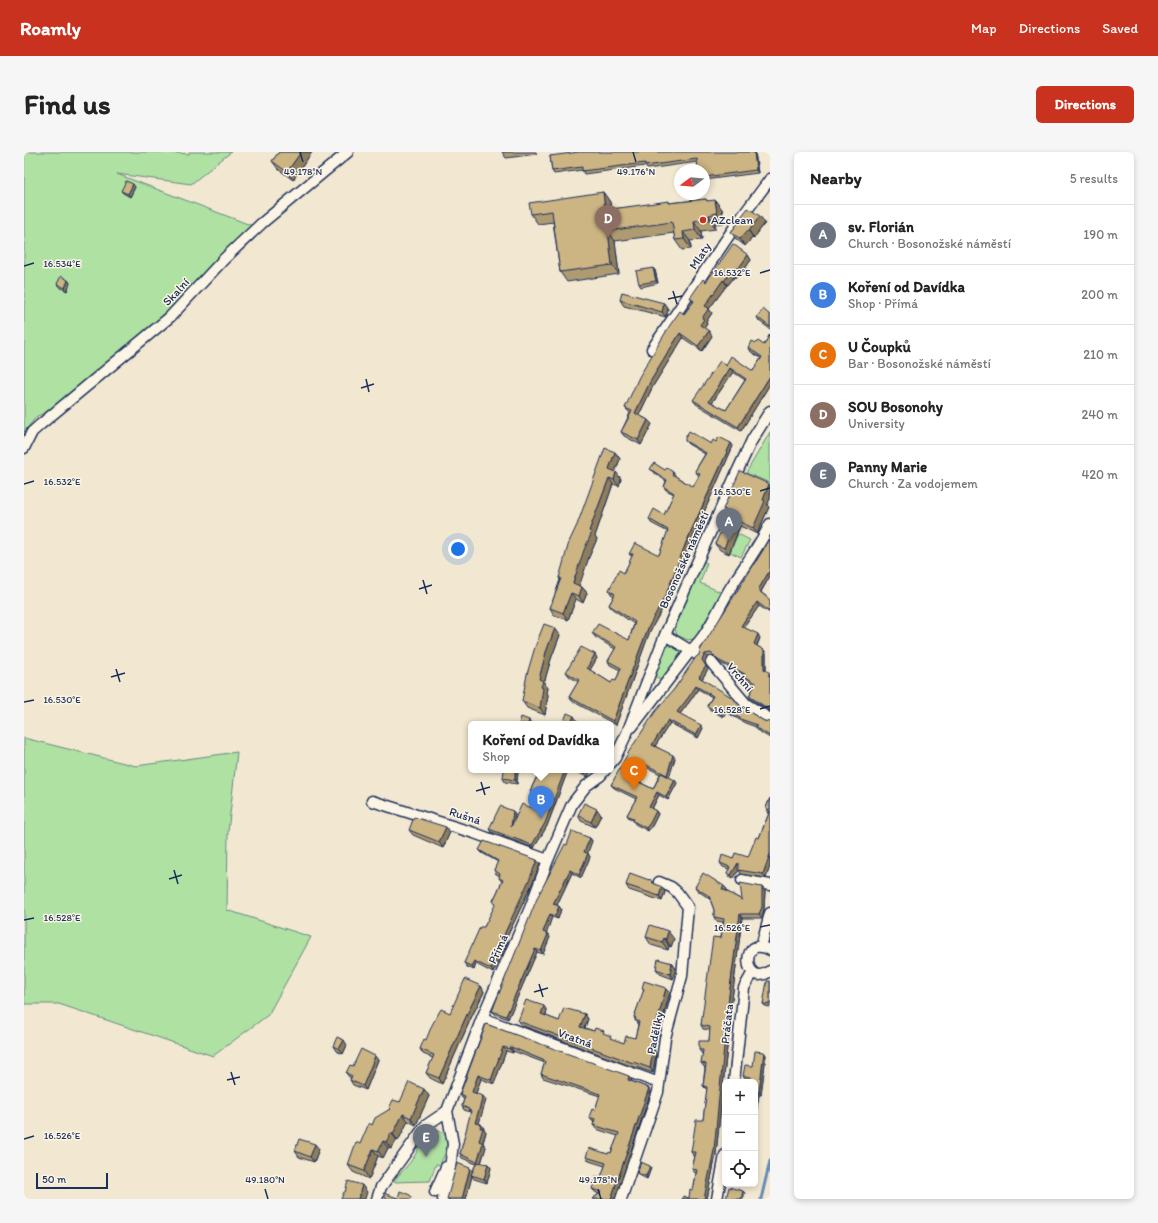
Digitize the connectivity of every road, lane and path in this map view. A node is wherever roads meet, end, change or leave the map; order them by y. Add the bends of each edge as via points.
1 (348, 152) edge
2 (770, 179) edge
3 (652, 349) dead end
4 (770, 411) edge
5 (24, 448) edge
6 (770, 524) edge
7 (665, 635) junction
8 (694, 652) junction
9 (711, 662) dead end
10 (770, 719) edge
11 (627, 732) junction
12 (614, 759) edge
13 (603, 773) edge
14 (372, 801) dead end
15 (548, 860) junction
16 (742, 880) dead end
17 (659, 882) dead end
18 (770, 885) edge
19 (770, 913) edge
20 (766, 948) edge
21 (753, 972) junction
22 (770, 972) edge
23 (482, 1018) junction
24 (734, 1079) edge
25 (659, 1083) junction
26 (448, 1111) junction
27 (453, 1144) junction
28 (722, 1172) edge
29 (435, 1192) dead end
30 (377, 1199) edge
31 (443, 1199) edge
32 (621, 1199) edge
33 (717, 1199) edge

1 - 5 street, Skalní via 262,222 170,317 36,428
2 - 3 street, Mlaty
4 - 7 street, Bosonožské náměstí via 752,440 737,472
6 - 8 street, Bosonožské náměstí
7 - 8 street
7 - 11 street, Bosonožské náměstí
8 - 11 street, Bosonožské náměstí
9 - 10 street, Vrchní via 746,704
11 - 12 street, Bosonožské náměstí
13 - 15 street, Přímá via 586,786 572,804
14 - 15 street, Rušná via 474,833
15 - 23 street, Přímá
16 - 18 street
17 - 25 street, Padělíky via 677,892 688,907 682,976 665,1038
19 - 20 street
20 - 21 street via 754,949 748,957 748,964
21 - 22 street
21 - 24 street, Práčata via 744,988
23 - 25 street, Vratná
23 - 26 street, Přímá
25 - 32 street, Padělíky
26 - 27 street, Přímá
26 - 30 street via 425,1126 381,1187
27 - 29 street, Přímá
27 - 31 street, Přímá
28 - 33 street

